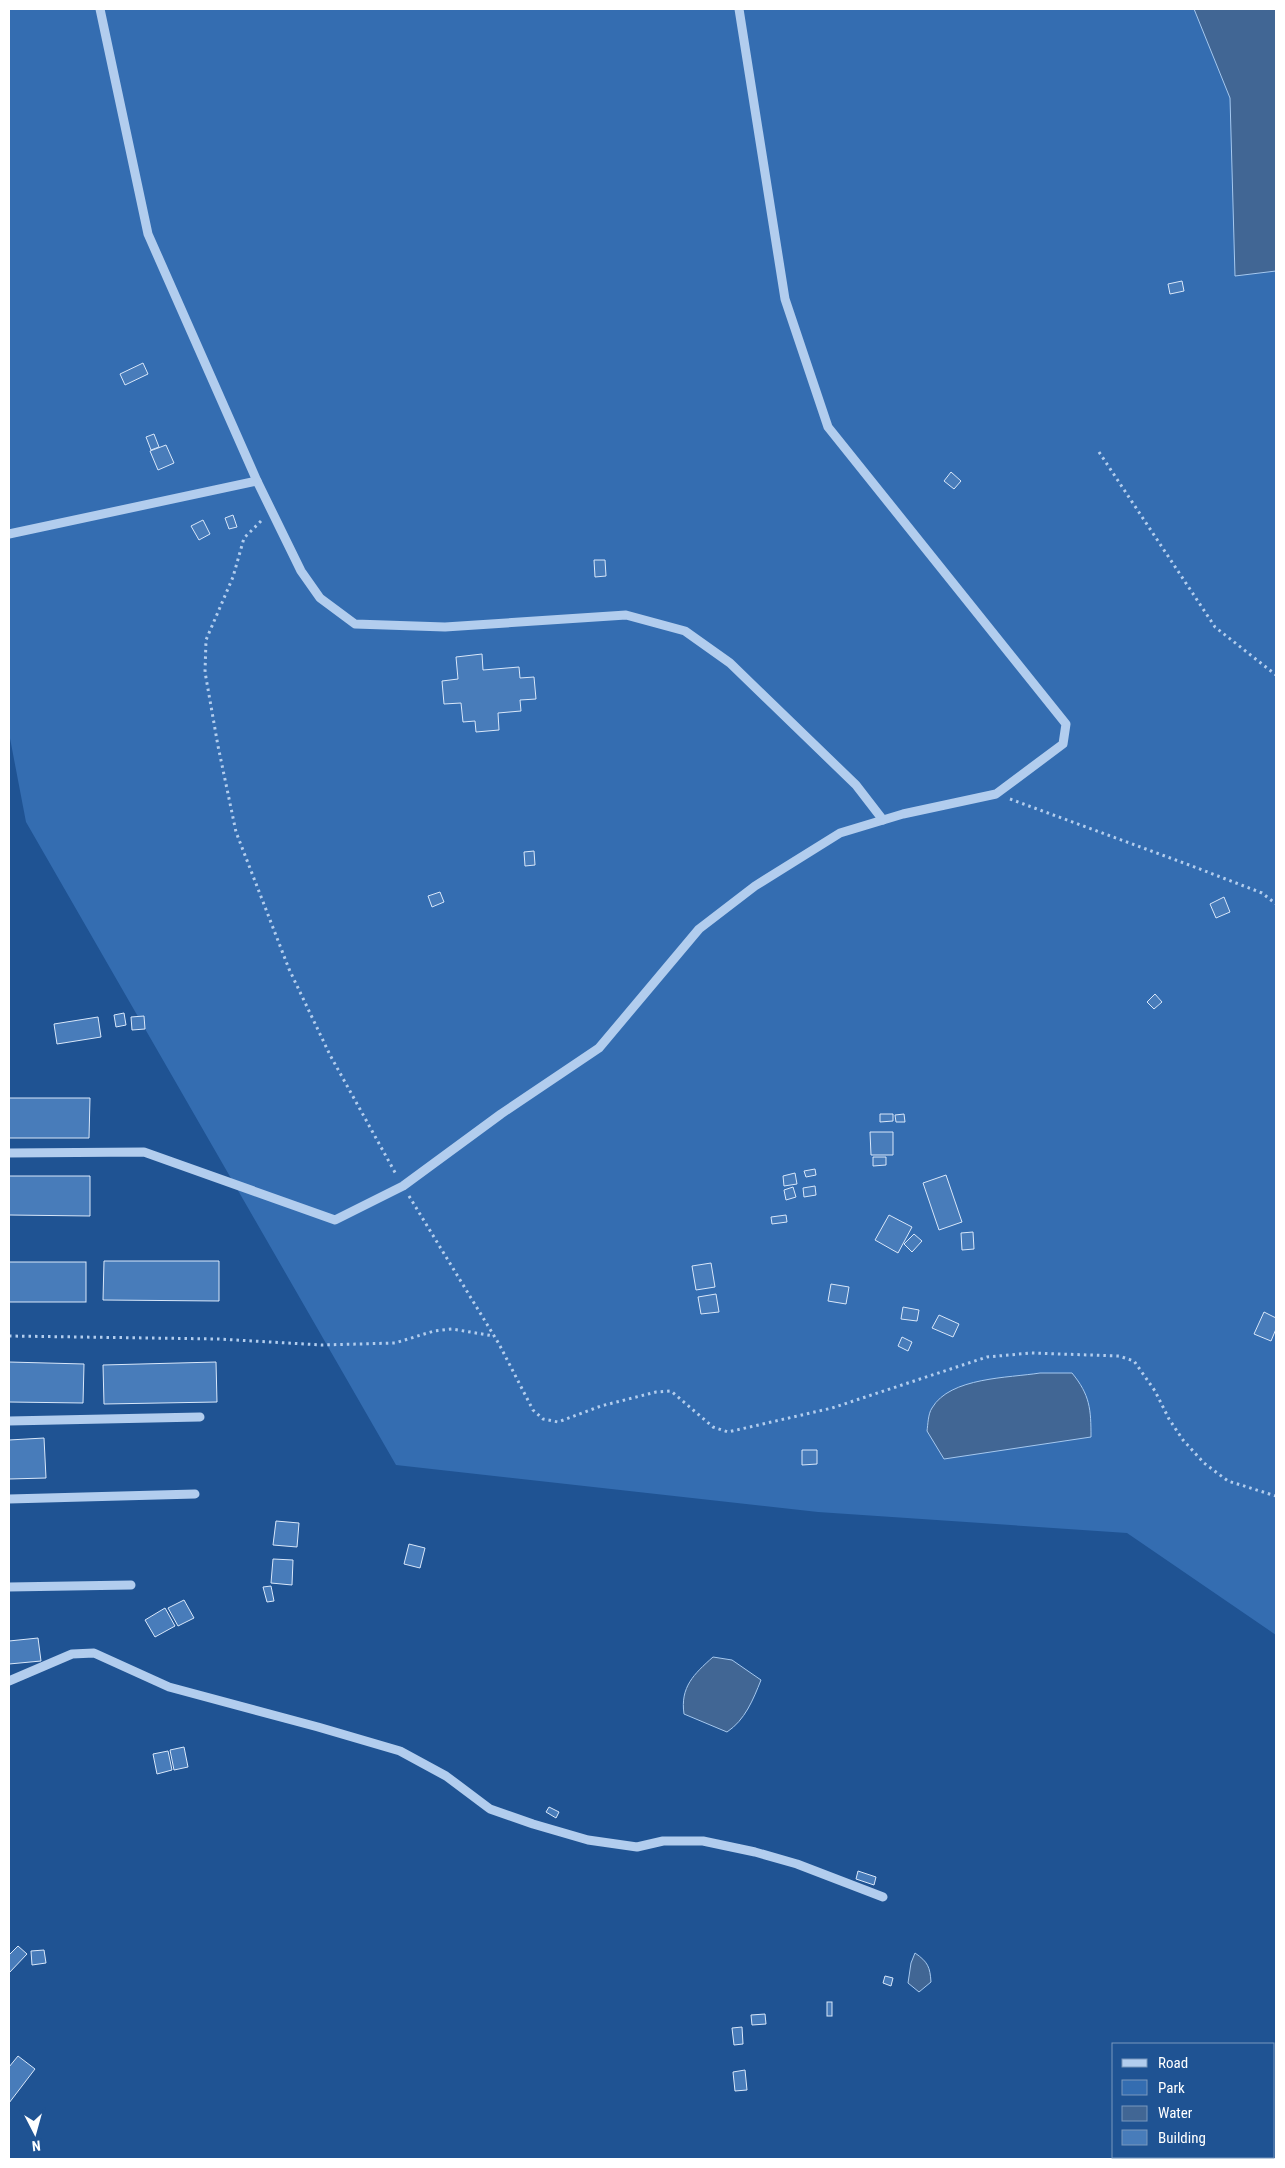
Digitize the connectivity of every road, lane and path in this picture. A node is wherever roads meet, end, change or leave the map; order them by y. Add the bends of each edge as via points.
1 (100, 9) edge
2 (739, 9) edge
3 (1099, 452) dead end
4 (257, 481) junction
5 (271, 509) junction
6 (9, 534) edge
7 (1276, 675) edge
8 (996, 794) junction
9 (883, 820) junction
10 (1276, 904) edge
11 (9, 1153) edge
12 (403, 1186) junction
13 (9, 1336) edge
14 (494, 1336) junction
15 (200, 1417) dead end
16 (9, 1421) edge
17 (195, 1494) dead end
18 (1276, 1496) edge
19 (9, 1499) edge
20 (131, 1585) dead end
21 (9, 1587) edge
22 (9, 1681) edge
23 (883, 1897) dead end

1 - 4 street via 148,234
2 - 8 street via 785,299 828,427 1066,724 1063,744
3 - 7 path via 1215,627
4 - 5 street
4 - 6 street
5 - 9 street via 301,571 320,598 355,624 445,626 626,615 685,631 730,663 856,785
5 - 12 path via 244,538 233,577 206,640 206,672 218,746 236,832 289,969 330,1055
8 - 9 street
8 - 10 path via 1262,893
9 - 12 street via 840,833 755,886 699,929 599,1048
11 - 12 street via 144,1152 335,1220
12 - 14 path
13 - 14 path via 322,1345 395,1343 452,1329
14 - 18 path via 533,1410 543,1419 558,1422 601,1406 656,1392 671,1392 713,1427 728,1432 832,1408 987,1357 1031,1353 1119,1356 1134,1361 1155,1391 1168,1419 1204,1463 1228,1481
15 - 16 street
17 - 19 street
20 - 21 street
22 - 23 street via 72,1654 94,1653 169,1687 400,1751 446,1776 490,1809 533,1824 588,1840 637,1847 663,1841 703,1841 797,1864

